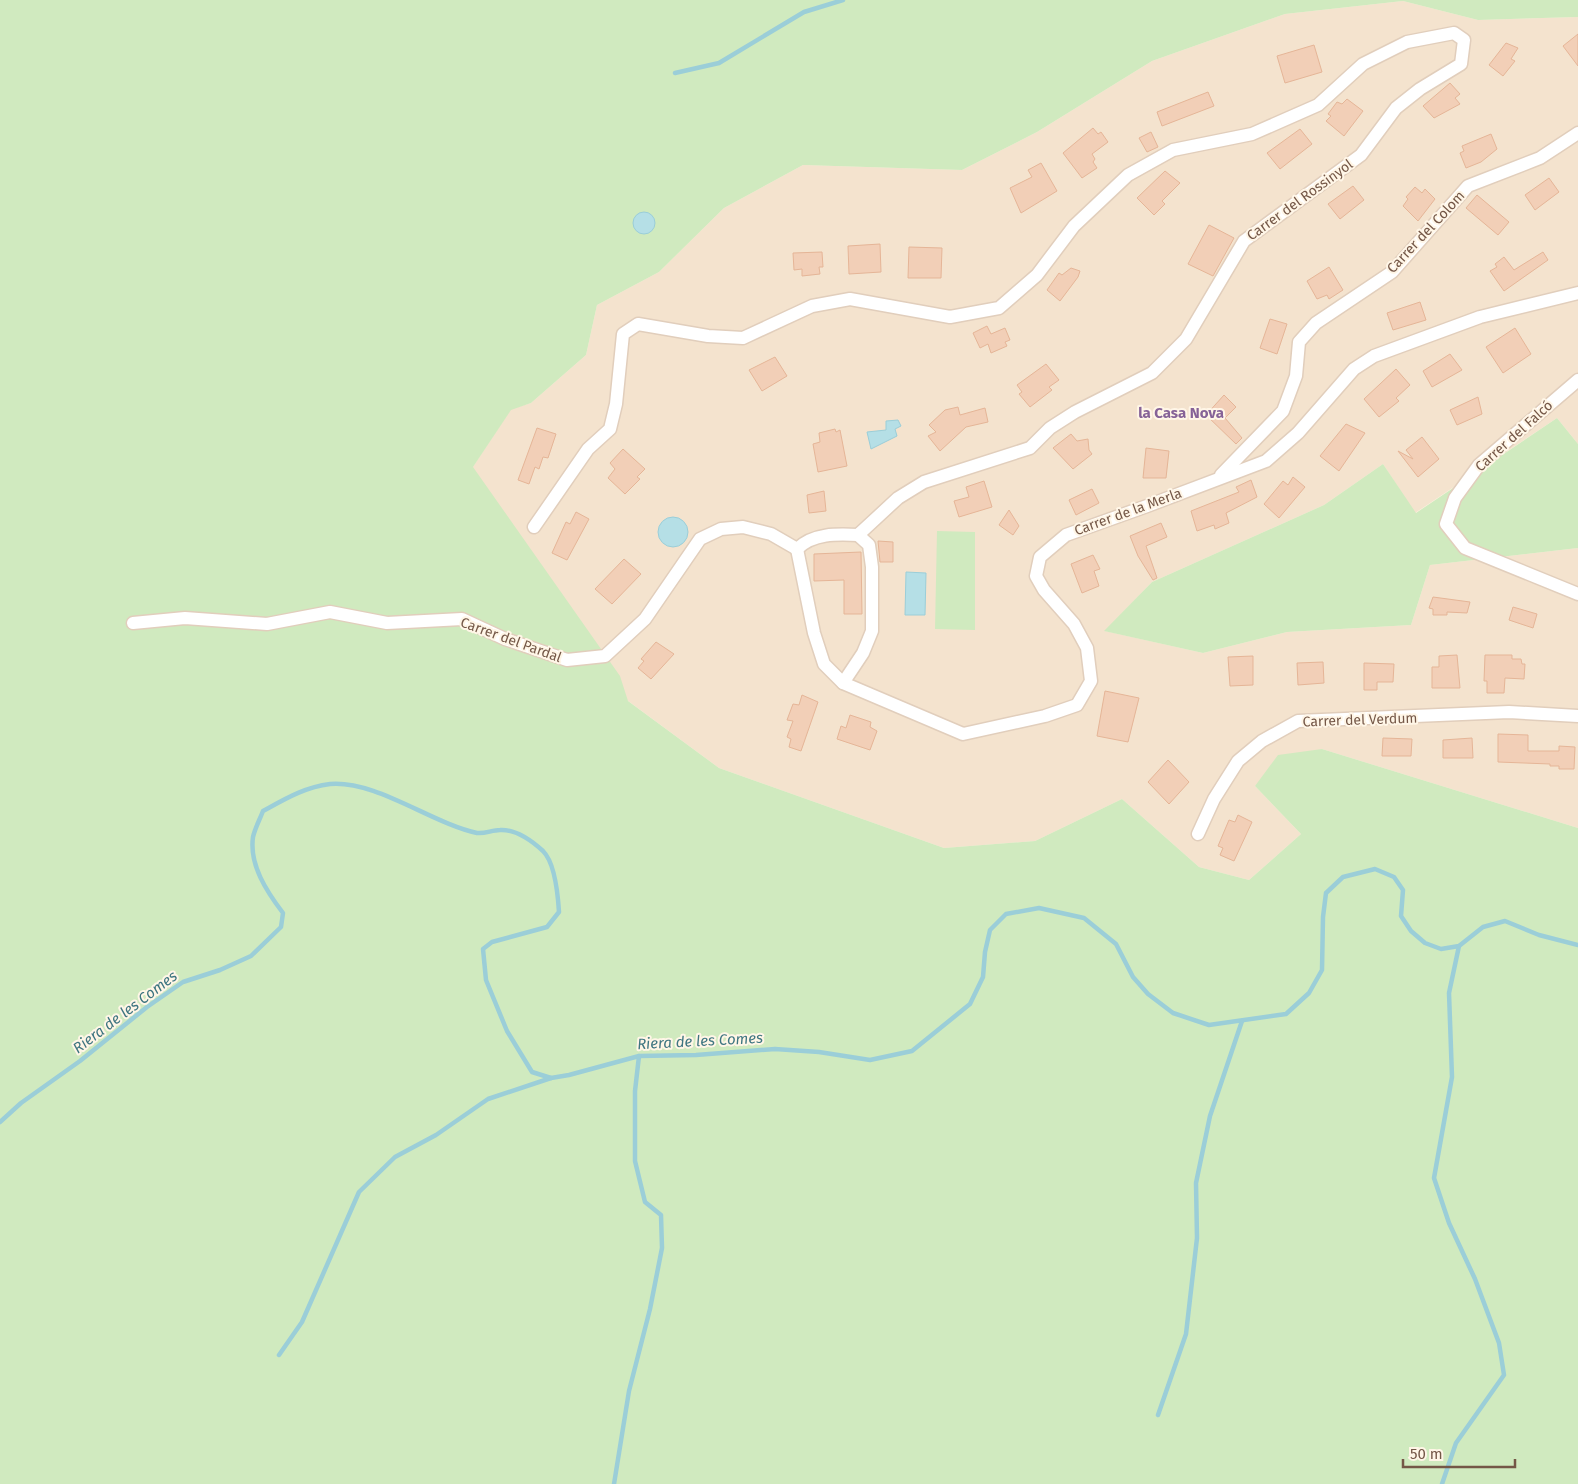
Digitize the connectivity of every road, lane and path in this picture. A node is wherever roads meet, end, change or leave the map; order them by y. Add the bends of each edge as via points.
1 (1578, 133) edge
2 (1578, 293) edge
3 (1578, 380) edge
4 (1217, 479) junction
5 (534, 527) dead end
6 (858, 535) junction
7 (801, 546) junction
8 (1578, 594) edge
9 (132, 623) dead end
10 (843, 683) junction
11 (1578, 716) edge
12 (1198, 834) dead end

1 - 4 street, Carrer del Colom via 1540,158 1468,186 1392,272 1316,323 1299,342 1296,376 1284,411
2 - 4 street, Carrer de la Merla via 1480,317 1374,356 1354,369 1298,433 1266,460
3 - 8 street, Carrer del Falcó via 1479,465 1454,498 1446,524 1465,548
4 - 10 street, Carrer de la Merla via 1066,535 1040,557 1036,576 1074,624 1087,648 1091,681 1077,705 1046,716 963,734
5 - 6 street, Carrer del Rossinyol via 588,449 610,429 624,334 638,324 708,336 743,338 812,306 850,299 950,317 999,308 1037,275 1074,226 1128,175 1173,150 1252,134 1318,105 1363,64 1407,42 1454,33 1464,40 1460,64 1396,108 1361,155 1244,241 1186,339 1152,373 1074,412 1050,428 1030,448 924,482 898,498
6 - 7 street via 830,534
6 - 10 street via 869,545 872,631
7 - 9 street, Carrer del Pardal via 743,527 721,529 700,539 645,619 605,656 568,660 505,639 462,619 387,623 330,612 268,624 185,618
7 - 10 street, Carrer de la Merla via 814,633 824,664
11 - 12 street, Carrer del Verdum via 1509,712 1298,721 1262,741 1238,761 1214,799

